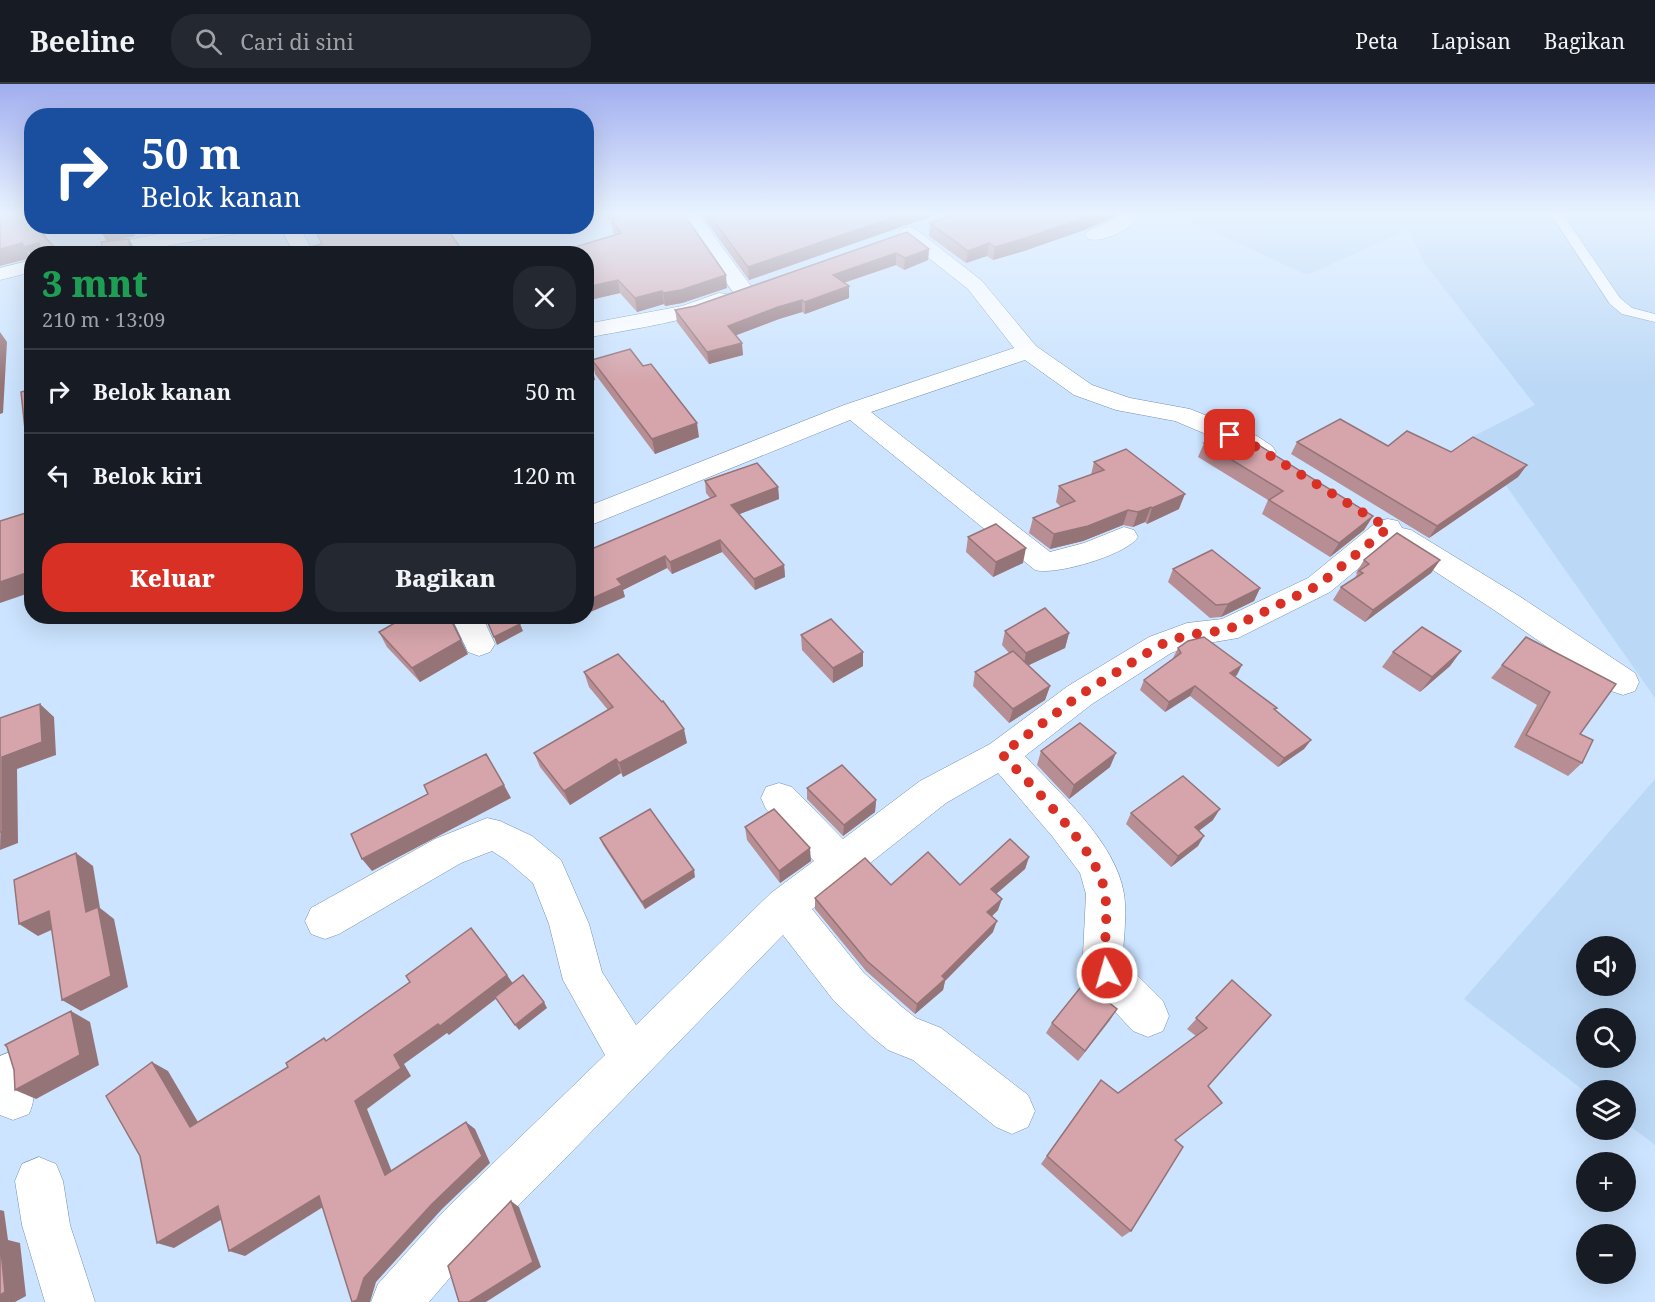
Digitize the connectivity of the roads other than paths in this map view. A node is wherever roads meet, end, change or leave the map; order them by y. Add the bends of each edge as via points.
1 (17, 270) edge
2 (728, 270) edge
3 (955, 270) edge
4 (1594, 270) edge
5 (0, 274) edge
6 (765, 282) edge
7 (743, 290) junction
8 (1655, 318) edge
9 (594, 329) edge
10 (1028, 351) junction
11 (853, 410) junction
12 (1288, 467) edge
13 (594, 515) edge
14 (1124, 537) dead end
15 (1623, 682) dead end
16 (1002, 754) junction
17 (778, 798) dead end
18 (841, 863) junction
19 (785, 906) junction
20 (324, 921) dead end
21 (1148, 1016) dead end
22 (632, 1059) junction
23 (1012, 1111) dead end
24 (39, 1181) dead end
25 (70, 1302) edge
26 (396, 1302) edge

1 - 5 street
2 - 7 street
3 - 10 street via 975,285
4 - 8 lane via 1615,301 1627,311
6 - 7 street
7 - 9 street via 688,311
10 - 11 street
10 - 12 street via 1083,390 1125,405 1181,414 1248,442
11 - 13 street
11 - 14 street via 1045,563 1092,551
15 - 16 street via 1378,522 1319,585 1227,630 1187,635 1160,645 1080,695
16 - 18 street via 933,792
16 - 21 street via 1097,866 1106,894 1103,954 1107,973
17 - 18 street
18 - 19 street
19 - 22 street
19 - 23 street via 849,987 887,1022 903,1035 926,1043
20 - 22 street via 448,851 487,834 500,837 547,872 569,924 584,980
22 - 26 street via 461,1228
24 - 25 street via 46,1225

